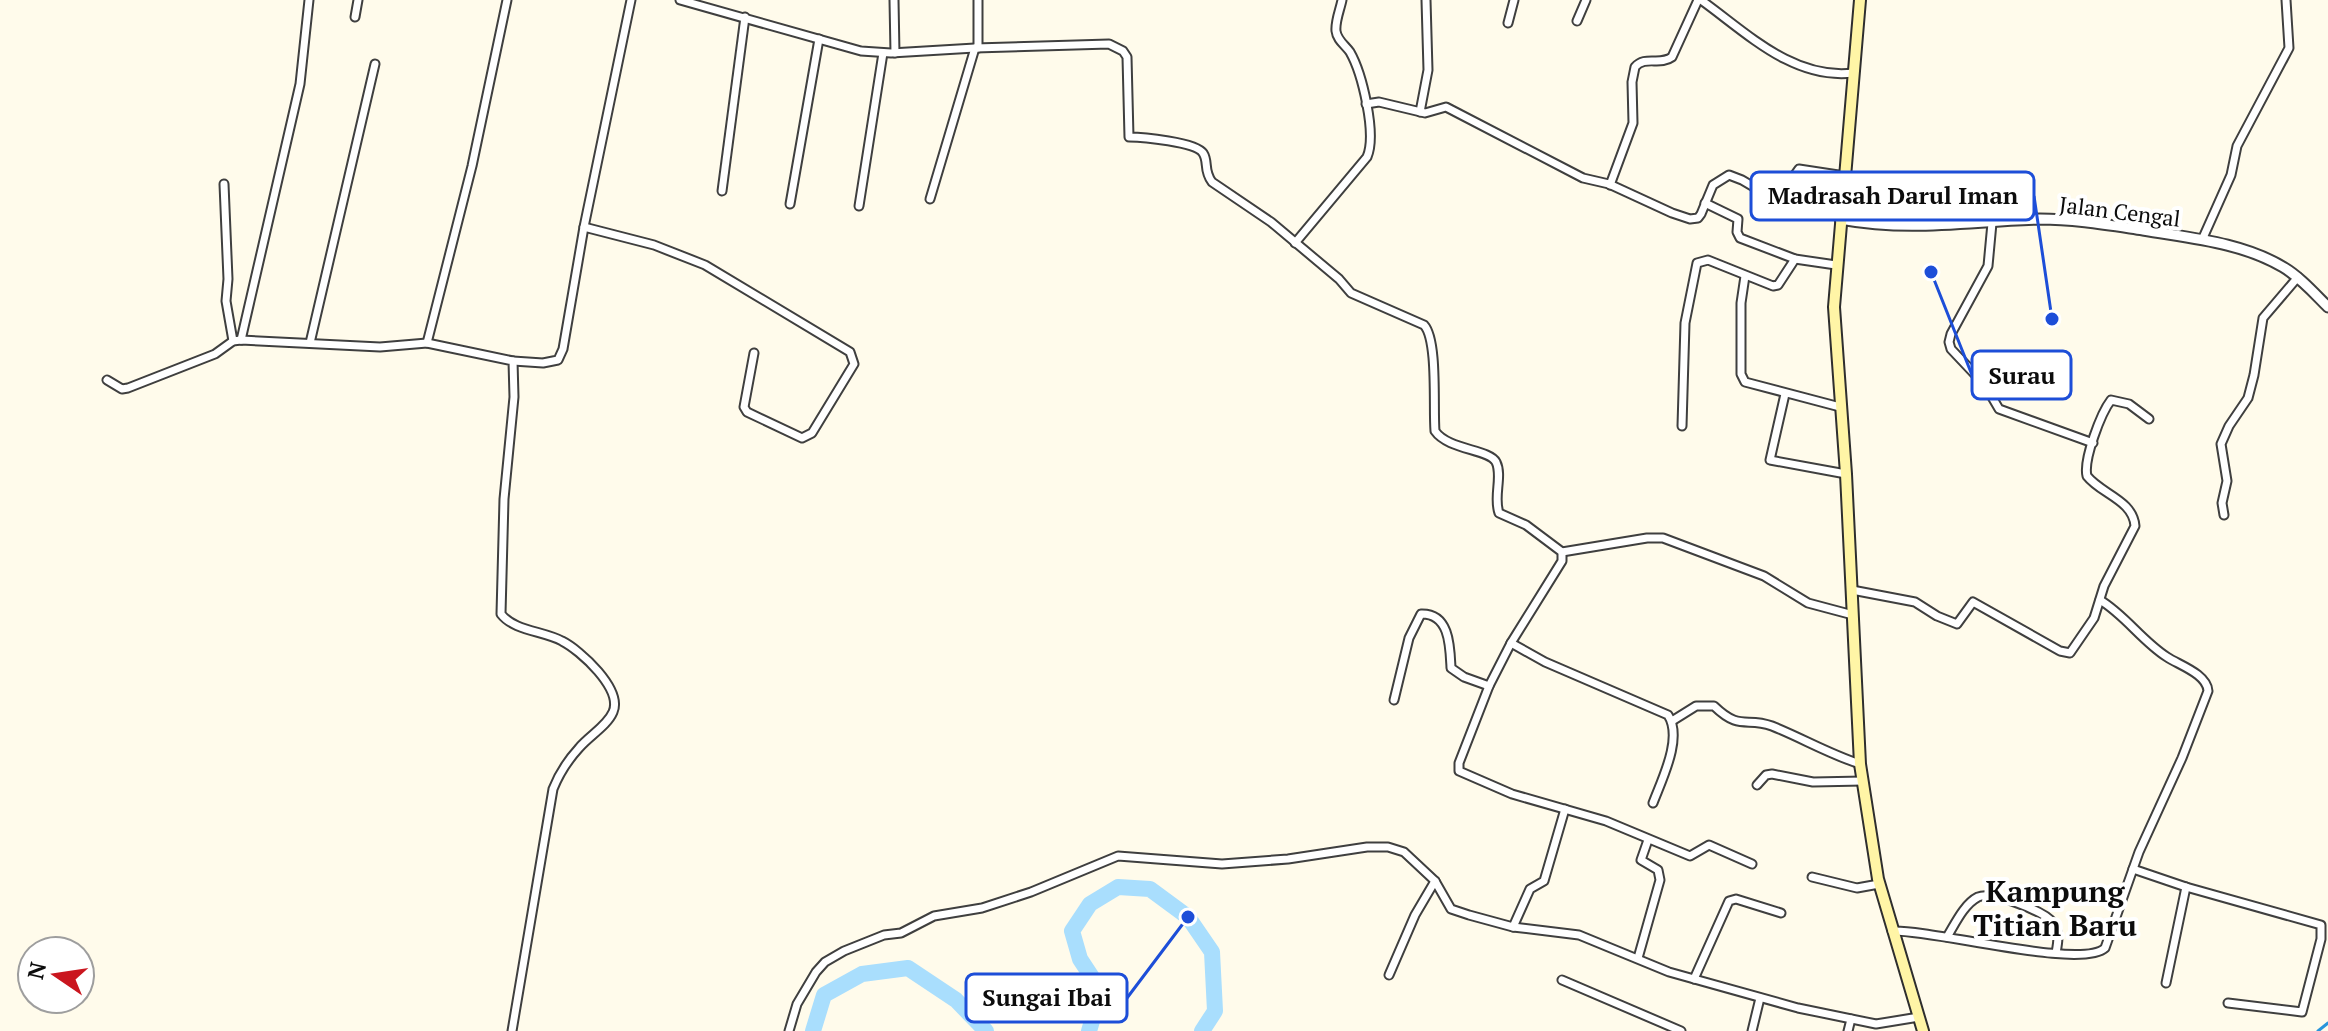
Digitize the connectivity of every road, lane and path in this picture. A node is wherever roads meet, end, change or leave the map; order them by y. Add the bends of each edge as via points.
1 (309, 0) edge
2 (358, 0) edge
3 (507, 0) edge
4 (631, 0) edge
5 (680, 0) edge
6 (894, 0) edge
7 (978, 0) edge
8 (1342, 0) edge
9 (1426, 0) edge
10 (1514, 0) edge
11 (1586, 0) edge
12 (1700, 0) edge
13 (1860, 0) edge
14 (2286, 0) edge
15 (355, 17) dead end
16 (745, 17) junction
17 (1577, 21) dead end
18 (1508, 23) dead end
19 (819, 39) junction
20 (976, 48) junction
21 (883, 53) junction
22 (895, 53) junction
23 (375, 64) dead end
24 (1853, 73) junction
25 (1366, 104) junction
26 (1420, 112) junction
27 (1845, 176) junction
28 (224, 184) dead end
29 (1610, 185) junction
30 (722, 191) dead end
31 (930, 199) dead end
32 (1705, 203) junction
33 (790, 204) dead end
34 (859, 206) dead end
35 (1840, 219) junction
36 (1992, 223) junction
37 (584, 227) junction
38 (2202, 240) junction
39 (1295, 243) junction
40 (1795, 259) junction
41 (1836, 265) junction
42 (1745, 276) junction
43 (2298, 277) junction
44 (2328, 307) edge
45 (237, 341) junction
46 (310, 343) junction
47 (427, 343) junction
48 (754, 353) dead end
49 (2066, 359) dead end
50 (513, 361) junction
51 (107, 380) dead end
52 (1985, 385) junction
53 (1785, 394) junction
54 (1840, 407) junction
55 (2149, 419) dead end
56 (1682, 426) dead end
57 (2093, 443) junction
58 (1846, 474) junction
59 (2224, 515) dead end
60 (1562, 552) junction
61 (1852, 590) junction
62 (2100, 600) junction
63 (1853, 615) junction
64 (1511, 643) junction
65 (1489, 686) junction
66 (1394, 700) dead end
67 (1672, 721) junction
68 (1860, 764) junction
69 (1863, 781) junction
70 (1757, 785) dead end
71 (1653, 803) dead end
72 (1565, 809) junction
73 (1648, 840) junction
74 (1752, 864) dead end
75 (2133, 869) junction
76 (1812, 877) dead end
77 (1435, 881) junction
78 (1879, 884) junction
79 (2186, 887) junction
80 (1781, 913) dead end
81 (1513, 927) junction
82 (1892, 931) junction
83 (1947, 937) junction
84 (2056, 953) junction
85 (1638, 958) junction
86 (1389, 975) dead end
87 (1694, 979) junction
88 (1562, 980) dead end
89 (2166, 983) dead end
90 (1760, 998) junction
91 (2228, 1003) dead end
92 (1919, 1017) junction
93 (1851, 1019) junction
94 (512, 1031) edge
95 (789, 1031) edge
96 (1677, 1031) edge
97 (1752, 1031) edge
98 (1848, 1031) edge
99 (1923, 1031) edge

1 - 45 street via 300,84
2 - 15 street
3 - 47 street
4 - 37 street
5 - 16 street
6 - 22 street
7 - 20 street
8 - 25 street via 1337,36 1351,54
9 - 26 street via 1428,70
10 - 18 street
11 - 17 street
12 - 24 street via 1795,65 1836,75
12 - 29 street via 1672,57 1645,60 1635,67 1633,123
13 - 24 main road
14 - 38 street via 2289,48 2237,146 2231,175
16 - 19 street
16 - 30 street
19 - 21 street
19 - 33 street
20 - 22 street
20 - 31 street
20 - 39 street via 1117,47 1127,57 1129,137 1198,149 1212,182
21 - 22 street
21 - 34 street
23 - 46 street
24 - 27 main road
25 - 26 street
25 - 39 street via 1372,142 1367,157
26 - 29 street via 1446,107 1577,175
27 - 32 street via 1799,169 1789,198 1781,203 1729,175 1713,185
27 - 35 main road
28 - 45 street via 226,301
29 - 32 street via 1690,219 1698,218
32 - 40 street via 1738,219 1740,238
35 - 36 street, Jalan Cengal via 1888,226
35 - 41 main road
36 - 38 street, Jalan Cengal via 2045,219
36 - 52 street via 1988,266 1949,342
37 - 48 street via 705,265 850,352 854,364 812,433 802,438 744,407
37 - 50 street via 561,355 550,363
38 - 43 street, Jalan Cengal via 2272,261
39 - 60 street via 1351,293 1416,319 1430,331 1435,431 1445,442 1492,458 1499,513 1526,525
40 - 41 street
40 - 42 street via 1778,285
41 - 54 main road
42 - 53 street via 1741,374 1745,382
42 - 56 street via 1708,260 1697,263 1685,323
43 - 44 street, Jalan Cengal
43 - 59 street via 2263,318 2248,398 2224,433
45 - 46 street
45 - 51 street via 128,388
46 - 47 street
47 - 50 street
49 - 52 street via 2007,371
50 - 94 street via 501,614 510,623 569,644 599,672 615,704 553,789
52 - 57 street via 1999,409
53 - 54 street
53 - 58 street via 1770,460
54 - 58 main road
55 - 57 street via 2129,404 2111,400
57 - 62 street via 2087,476 2124,505 2135,521
58 - 61 main road
60 - 63 street via 1663,538 1764,576 1808,603
60 - 64 street via 1562,561
61 - 62 street via 1915,602 1957,624 1973,602 2070,653 2089,628
61 - 63 main road
62 - 75 street via 2208,685 2203,709
63 - 68 main road
64 - 65 street
64 - 67 street
65 - 66 street via 1451,668 1445,628 1435,617 1421,614 1409,638
65 - 72 street via 1459,771
67 - 68 street via 1696,706 1714,706 1739,723 1772,726
67 - 71 street via 1669,756
68 - 69 main road
69 - 70 street via 1813,782 1772,774
69 - 78 main road
72 - 73 street
72 - 81 street via 1544,881 1530,889
73 - 74 street via 1690,856 1709,845
73 - 85 street via 1641,860 1658,870 1660,880
75 - 79 street
75 - 84 street via 2102,951
76 - 78 street via 1857,888
77 - 81 street via 1451,909
77 - 86 street
77 - 95 street via 1398,848 1222,864 1118,856 1020,896 934,916 825,962 803,992
78 - 82 main road
79 - 89 street
79 - 91 street via 2321,925 2302,1012
80 - 87 street via 1729,901
81 - 85 street via 1579,935
82 - 83 street
82 - 92 main road
83 - 84 street
83 - 84 street via 1972,903 1980,896 1993,896 2051,920 2058,933
85 - 87 street
87 - 90 street
88 - 96 street
90 - 93 street
90 - 97 street
92 - 93 street via 1876,1024
92 - 99 main road
93 - 98 street

